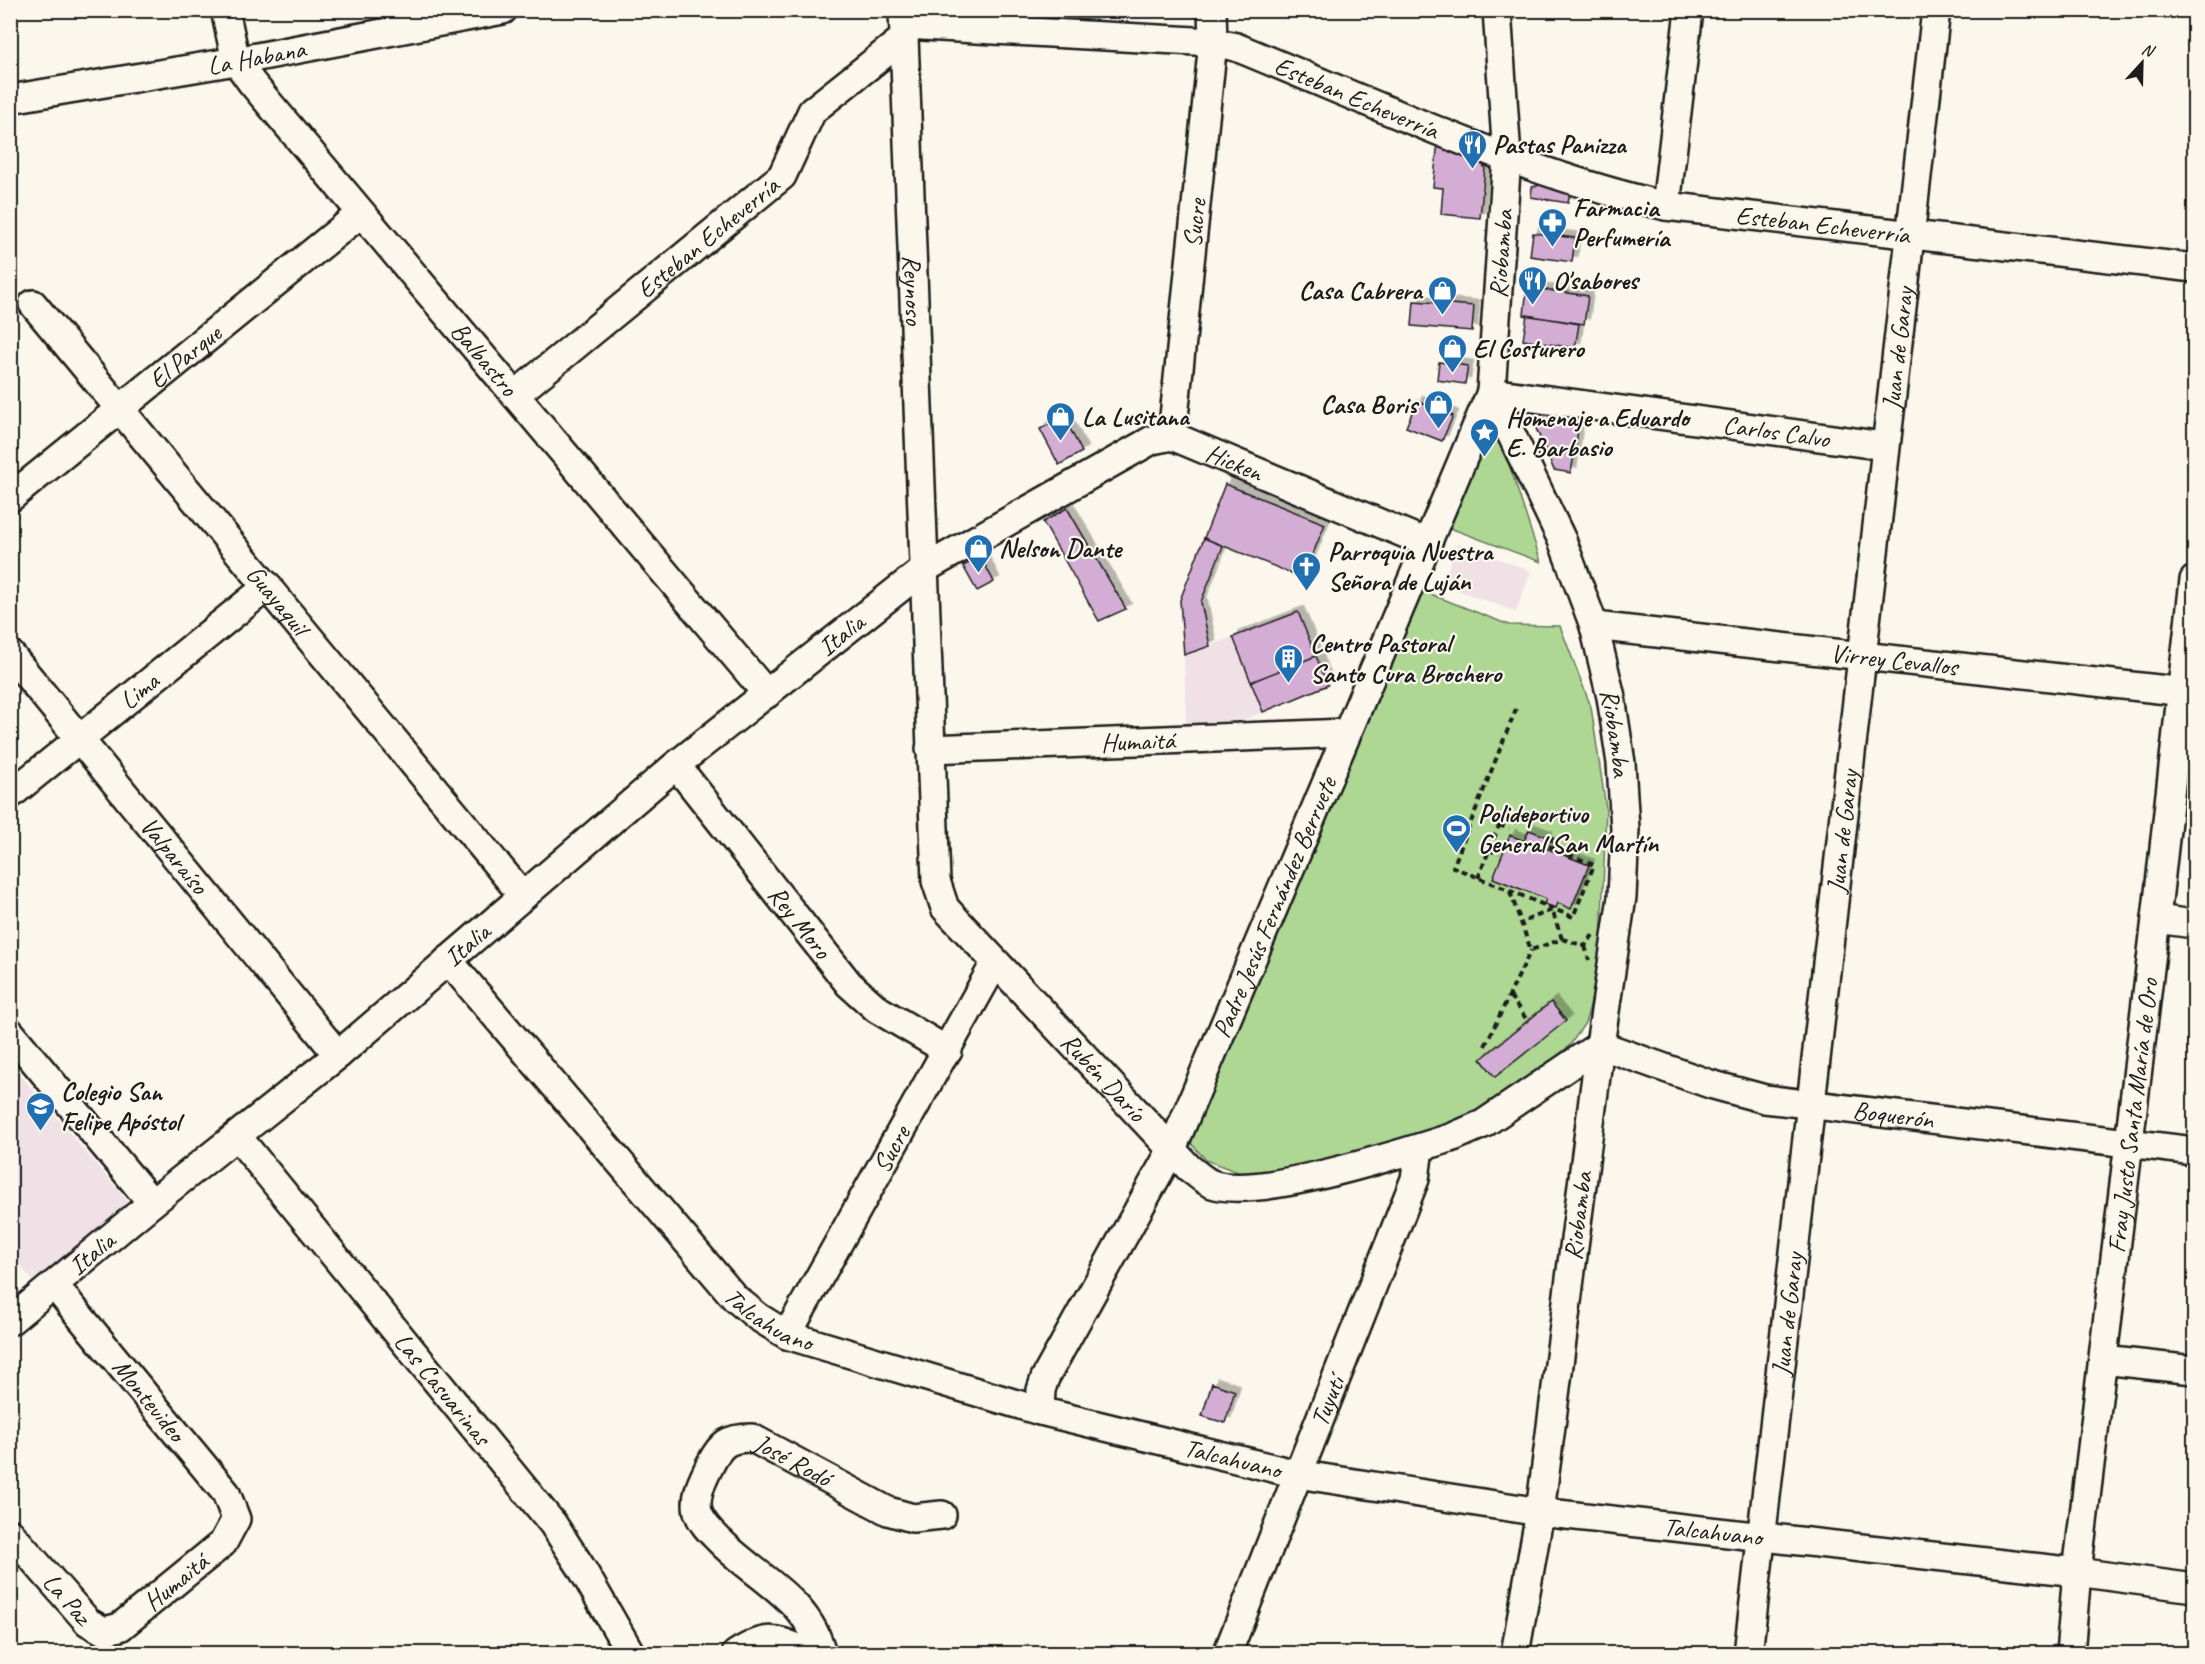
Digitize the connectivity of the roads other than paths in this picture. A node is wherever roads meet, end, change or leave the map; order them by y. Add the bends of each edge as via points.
1 (225, 10) edge
2 (503, 10) edge
3 (1212, 10) edge
4 (1497, 10) edge
5 (1689, 10) edge
6 (1936, 10) edge
7 (903, 24) edge
8 (1213, 42) junction
9 (236, 61) junction
10 (10, 99) edge
11 (1507, 157) junction
12 (1666, 206) junction
13 (360, 214) junction
14 (1910, 235) junction
15 (2194, 268) edge
16 (33, 304) dead end
17 (1491, 392) junction
18 (516, 395) junction
19 (120, 409) junction
20 (1172, 436) junction
21 (1884, 446) junction
22 (10, 498) edge
23 (1427, 543) junction
24 (924, 569) junction
25 (2194, 580) edge
26 (268, 586) junction
27 (1594, 626) junction
28 (10, 654) edge
29 (1862, 658) junction
30 (2188, 692) edge
31 (767, 694) junction
32 (1346, 733) junction
33 (80, 737) junction
34 (930, 750) junction
35 (676, 765) junction
36 (10, 795) edge
37 (523, 896) junction
38 (2156, 919) junction
39 (2194, 924) edge
40 (448, 960) junction
41 (995, 963) junction
42 (10, 1032) edge
43 (1600, 1045) junction
44 (948, 1051) junction
45 (338, 1055) junction
46 (1809, 1106) junction
47 (237, 1136) junction
48 (2128, 1143) junction
49 (1419, 1148) junction
50 (1172, 1149) junction
51 (2194, 1151) edge
52 (152, 1203) junction
53 (54, 1285) junction
54 (10, 1321) edge
55 (788, 1335) junction
56 (2103, 1360) junction
57 (2194, 1370) edge
58 (1040, 1412) junction
59 (1298, 1474) junction
60 (1540, 1512) junction
61 (942, 1515) dead end
62 (236, 1519) joint
63 (10, 1533) edge
64 (1761, 1537) junction
65 (2077, 1572) junction
66 (2194, 1588) edge
67 (104, 1630) joint
68 (623, 1649) edge
69 (736, 1653) edge
70 (813, 1653) edge
71 (822, 1653) edge
72 (1227, 1653) edge
73 (1515, 1653) edge
74 (1748, 1653) edge
75 (2070, 1653) edge

1 - 9 street, Balbastro
2 - 9 street, La Habana
3 - 8 street, Sucre
4 - 11 street, Riobamba
5 - 12 street
6 - 14 street, Juan de Garay
7 - 8 street, Esteban Echeverría
7 - 18 street, Esteban Echeverría via 812,111 782,176
7 - 24 street, Reynoso
8 - 11 street, Esteban Echeverría via 1236,47
8 - 20 street, Sucre
9 - 10 street, La Habana
9 - 13 street, Balbastro
11 - 12 street, Esteban Echeverría via 1628,198
11 - 17 street, Riobamba
12 - 14 street, Esteban Echeverría
13 - 18 street, Balbastro
13 - 19 street, El Parque
14 - 15 street, Esteban Echeverría
14 - 21 street, Juan de Garay
16 - 19 street, Guayaquil
17 - 21 street, Carlos Calvo
17 - 23 street, Padre Jesús Fernández Berruete
17 - 27 street, Riobamba via 1562,540
18 - 31 street, Balbastro
19 - 22 street, El Parque
19 - 26 street, Guayaquil
20 - 23 street, Hicken
20 - 24 street via 1152,440
21 - 29 street, Juan de Garay
23 - 32 street, Padre Jesús Fernández Berruete
24 - 31 street, Italia
24 - 34 street, Rubén Darío
25 - 30 street, Fray Justo Santa María de Oro
26 - 33 street, Lima
26 - 37 street, Guayaquil
27 - 29 street, Virrey Cevallos
27 - 43 street, Riobamba via 1611,697 1625,829 1622,897
28 - 33 street, Valparaíso
29 - 30 street, Virrey Cevallos
29 - 46 street, Juan de Garay
30 - 38 street, Fray Justo Santa María de Oro
31 - 35 street, Italia
32 - 34 street, Humaitá
32 - 50 street, Padre Jesús Fernández Berruete
33 - 36 street, Lima
33 - 45 street, Valparaíso
34 - 41 street, Rubén Darío via 940,897 945,908
35 - 37 street, Italia
35 - 44 street, Rey Moro via 849,984 877,1010
37 - 40 street, Italia
38 - 39 street
38 - 48 street, Fray Justo Santa María de Oro
40 - 45 street, Italia
40 - 55 street, Talcahuano via 735,1298
41 - 44 street, Sucre
41 - 50 street, Rubén Darío
42 - 52 street
43 - 46 street, Boquerón via 1710,1084
43 - 49 street, Rubén Darío via 1483,1124
43 - 60 street, Riobamba
44 - 55 street, Sucre
45 - 47 street, Italia
46 - 48 street, Boquerón
46 - 64 street, Juan de Garay
47 - 52 street, Italia
47 - 68 street, Las Casuarinas via 553,1524
48 - 51 street, Boquerón
48 - 56 street, Fray Justo Santa María de Oro
49 - 50 street, Rubén Darío via 1266,1187 1211,1183 1189,1168
49 - 59 street, Tuyutí via 1415,1179
50 - 58 street, Padre Jesús Fernández Berruete via 1046,1378
52 - 53 street, Italia
53 - 54 street, Italia
53 - 62 street, Montevideo via 226,1493
55 - 58 street, Talcahuano
56 - 57 street
56 - 65 street, Fray Justo Santa María de Oro
58 - 59 street, Talcahuano
59 - 60 street, Talcahuano
59 - 72 street, Tuyutí
60 - 64 street, Talcahuano
60 - 73 street, Riobamba
61 - 71 street, José Rodó via 913,1518 888,1511 752,1438 726,1442 698,1488 698,1511 704,1525 787,1596 809,1621
62 - 67 street, Humaitá via 223,1543 120,1628
63 - 67 street, La Paz via 88,1622
64 - 65 street, Talcahuano
64 - 74 street, Juan de Garay
65 - 66 street, Talcahuano
65 - 75 street, Fray Justo Santa María de Oro
69 - 70 street via 759,1639

